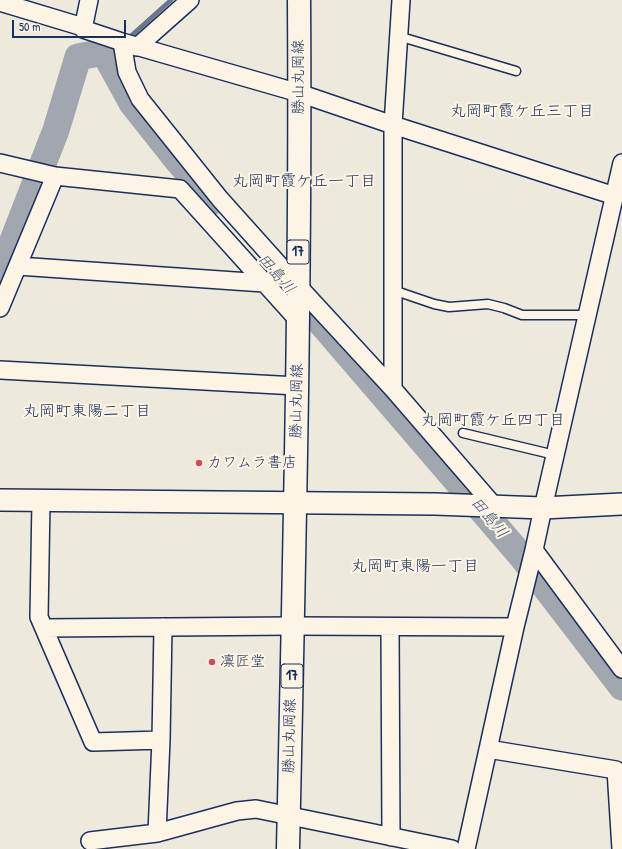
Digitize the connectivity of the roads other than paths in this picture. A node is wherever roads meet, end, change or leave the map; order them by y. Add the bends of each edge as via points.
1 (89, 0) edge
2 (190, 0) edge
3 (299, 0) edge
4 (401, 0) edge
5 (0, 2) edge
6 (83, 27) junction
7 (398, 36) junction
8 (129, 45) junction
9 (516, 71) dead end
10 (300, 93) junction
11 (393, 125) junction
12 (0, 163) edge
13 (622, 163) edge
14 (55, 176) junction
15 (615, 196) junction
16 (18, 266) junction
17 (264, 283) junction
18 (298, 286) junction
19 (393, 290) junction
20 (0, 308) edge
21 (587, 315) junction
22 (298, 320) junction
23 (0, 370) edge
24 (297, 386) junction
25 (393, 389) junction
26 (463, 433) dead end
27 (555, 455) junction
28 (0, 500) edge
29 (40, 501) junction
30 (295, 504) junction
31 (622, 504) edge
32 (495, 507) junction
33 (542, 508) junction
34 (534, 550) junction
35 (293, 626) junction
36 (163, 627) junction
37 (390, 627) junction
38 (515, 627) junction
39 (44, 628) junction
40 (622, 669) edge
41 (161, 740) junction
42 (488, 749) junction
43 (289, 816) junction
44 (157, 833) junction
45 (391, 837) junction
46 (90, 841) dead end
47 (288, 849) edge
48 (452, 849) edge
49 (466, 849) edge
50 (621, 849) edge

1 - 6 street
2 - 8 street
3 - 10 main road, 勝山丸岡線 / 17
4 - 7 street
5 - 6 street
6 - 8 street
7 - 9 lane
7 - 11 street
8 - 10 street
8 - 18 street via 127,72 140,99 220,199
10 - 11 street
10 - 18 main road, 勝山丸岡線 / 17
11 - 15 street
11 - 19 street
12 - 14 street
13 - 15 street
14 - 16 street
14 - 17 street via 180,189
15 - 21 street
16 - 17 street
16 - 20 street
17 - 22 street
18 - 22 main road, 勝山丸岡線 / 17
18 - 25 street
19 - 21 lane via 449,307 488,304 522,315
19 - 25 street
21 - 27 street
22 - 24 main road, 勝山丸岡線 / 17
23 - 24 street
24 - 30 main road, 勝山丸岡線 / 17
25 - 32 street
26 - 27 lane
27 - 33 street
28 - 29 street
29 - 30 street
29 - 39 street via 39,617
30 - 32 street via 435,504
30 - 35 main road, 勝山丸岡線 / 17
31 - 33 street
32 - 33 street
33 - 34 street
34 - 38 street
34 - 40 street
35 - 36 street
35 - 37 street
35 - 43 main road, 勝山丸岡線 / 17
36 - 39 street
36 - 41 street
37 - 38 street
37 - 45 street
38 - 42 street
39 - 41 street via 93,742
41 - 44 street
42 - 49 street
42 - 50 street via 616,770
43 - 44 street via 256,809 238,811
43 - 45 street
43 - 47 main road, 勝山丸岡線 / 17
44 - 46 street
45 - 48 street

